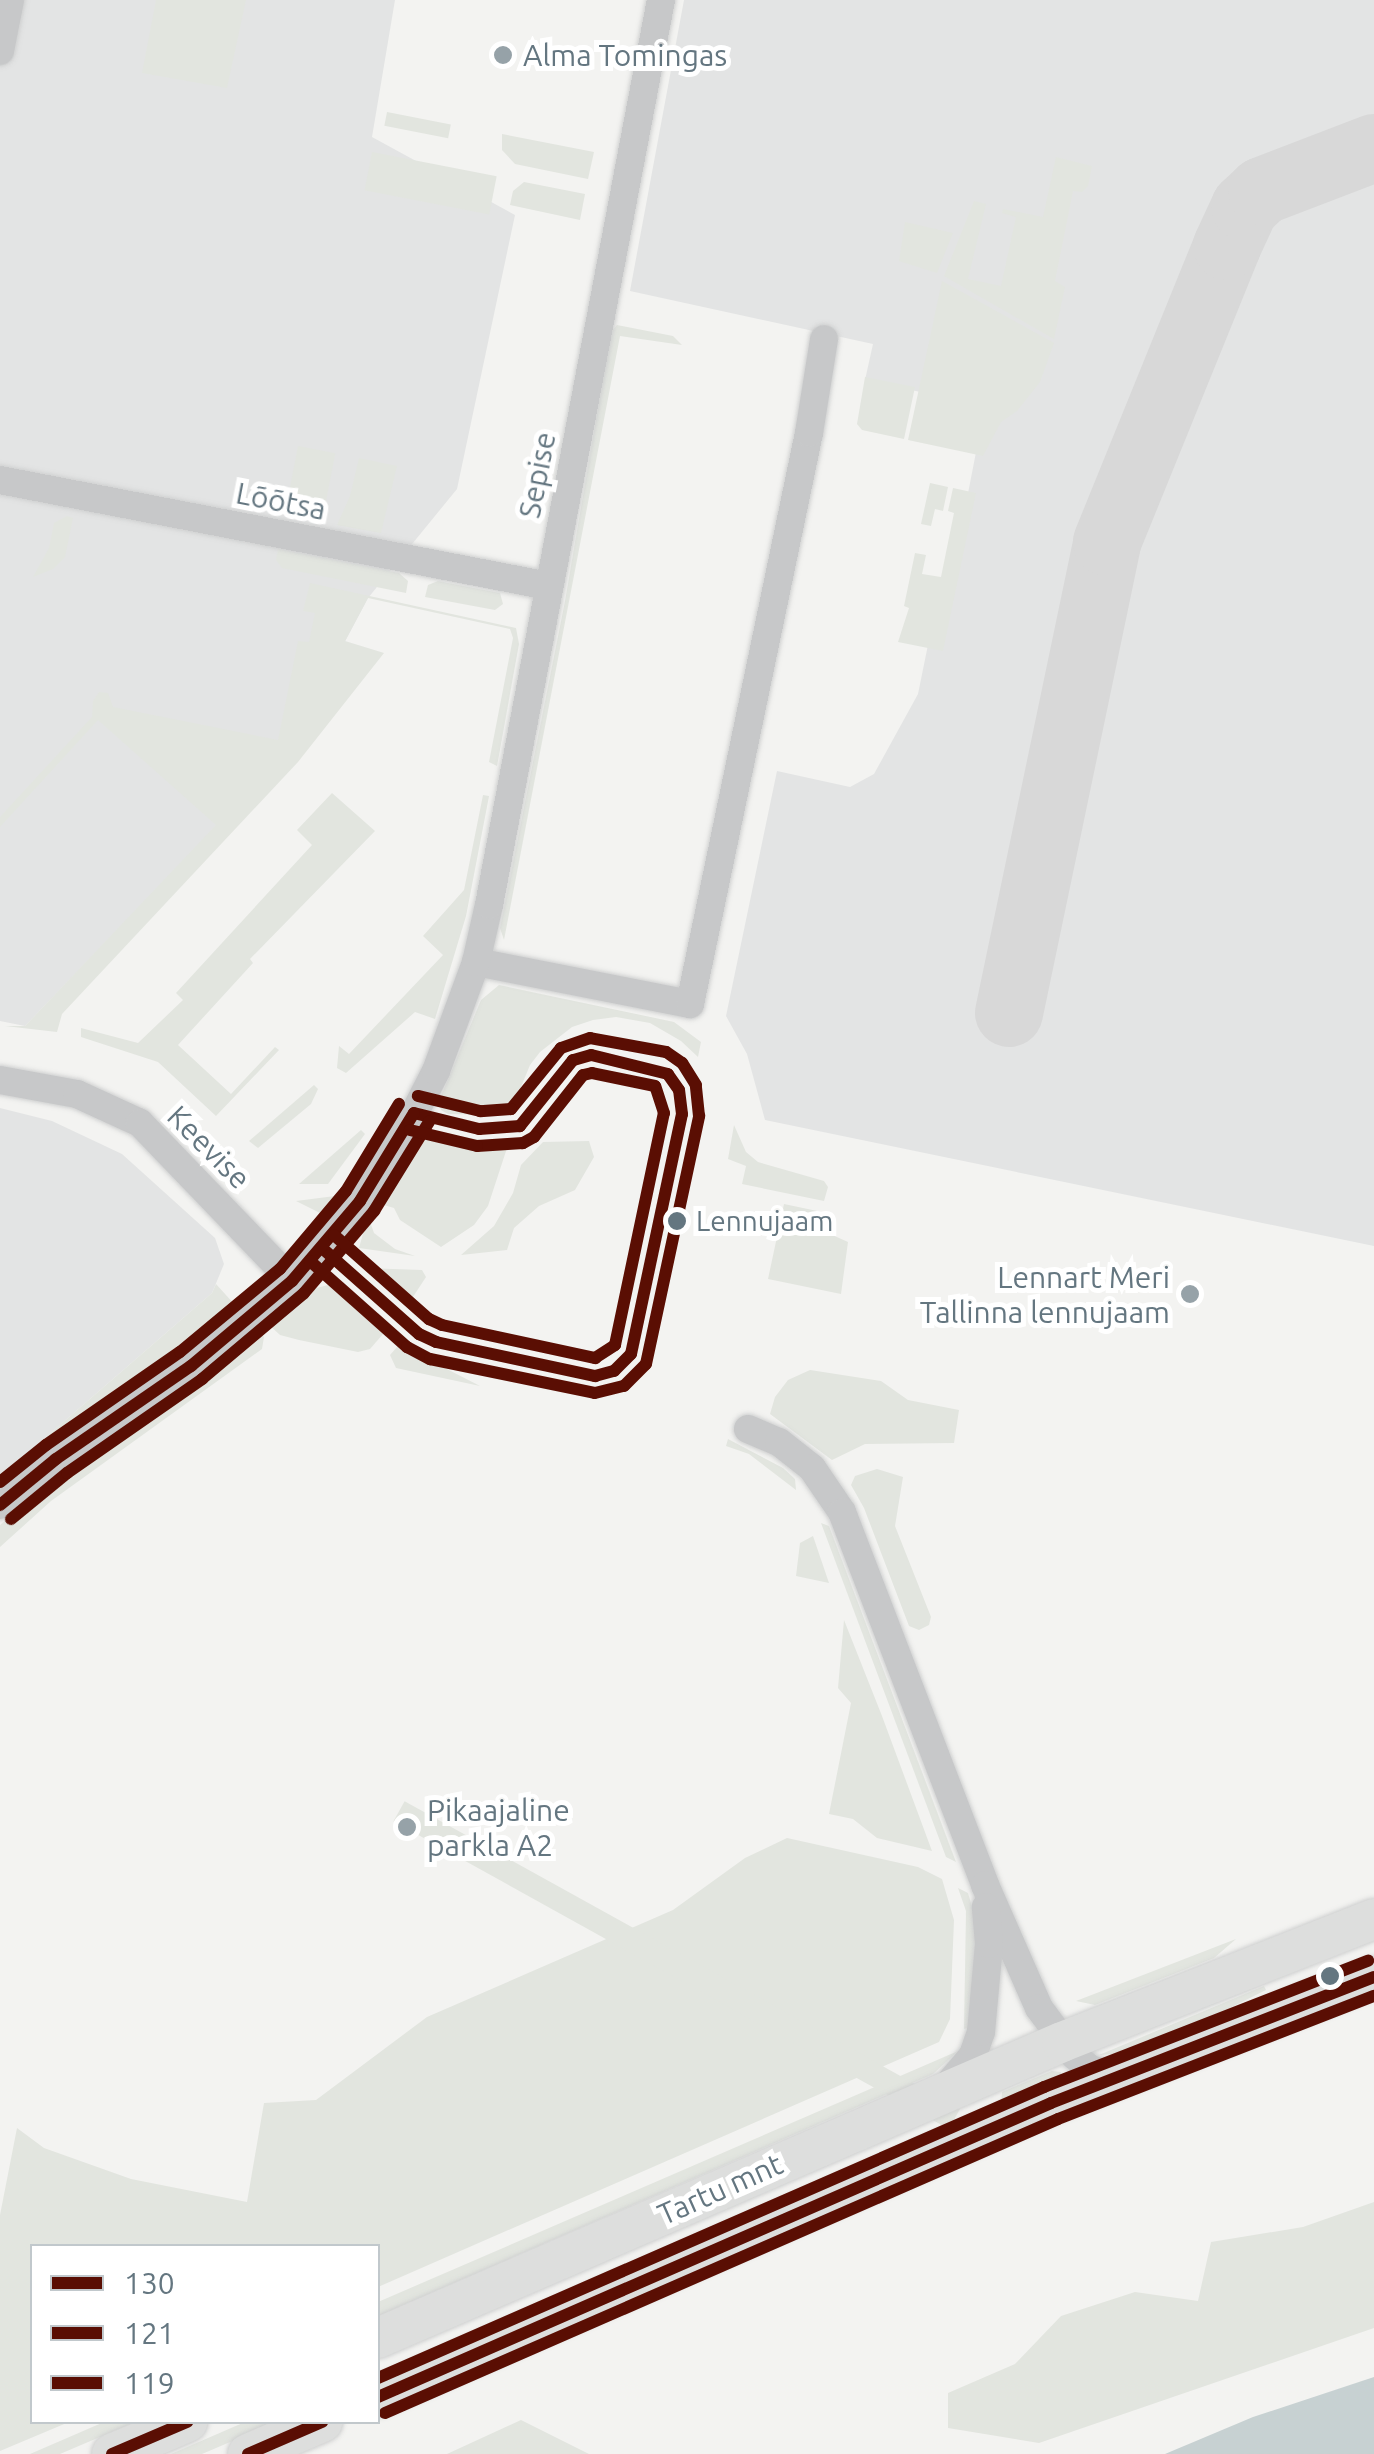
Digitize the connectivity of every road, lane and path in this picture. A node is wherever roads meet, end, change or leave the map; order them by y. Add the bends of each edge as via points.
1 (10, 0) edge
2 (660, 0) edge
3 (1, 38) edge
4 (824, 339) dead end
5 (0, 480) edge
6 (549, 586) junction
7 (476, 962) junction
8 (0, 1080) edge
9 (292, 1280) junction
10 (748, 1429) dead end
11 (0, 1505) edge
12 (984, 1886) junction
13 (1374, 1920) edge
14 (1374, 1976) edge
15 (1062, 2042) junction
16 (1116, 2077) junction
17 (942, 2092) junction
18 (380, 2337) edge
19 (380, 2397) edge
20 (182, 2424) edge
21 (317, 2424) edge
22 (112, 2454) edge
23 (248, 2454) edge

1 - 3 street
2 - 6 street, Sepise
4 - 7 street via 690,1004
5 - 6 street, Lõõtsa
6 - 7 street, Sepise
7 - 9 street, Sepise via 436,1070 400,1141
8 - 9 street, Keevise via 78,1094 140,1123
9 - 11 street, Sepise via 192,1366
10 - 12 street via 779,1442 812,1468 842,1512
12 - 15 street via 1039,2008
12 - 17 street via 989,1944 981,2032 973,2055
13 - 15 highway, Tartu mnt
14 - 16 highway, Tartu mnt
15 - 16 street via 1090,2069
15 - 17 highway, Tartu mnt
16 - 19 highway, Tartu mnt
17 - 18 highway, Tartu mnt
20 - 22 highway
21 - 23 highway

